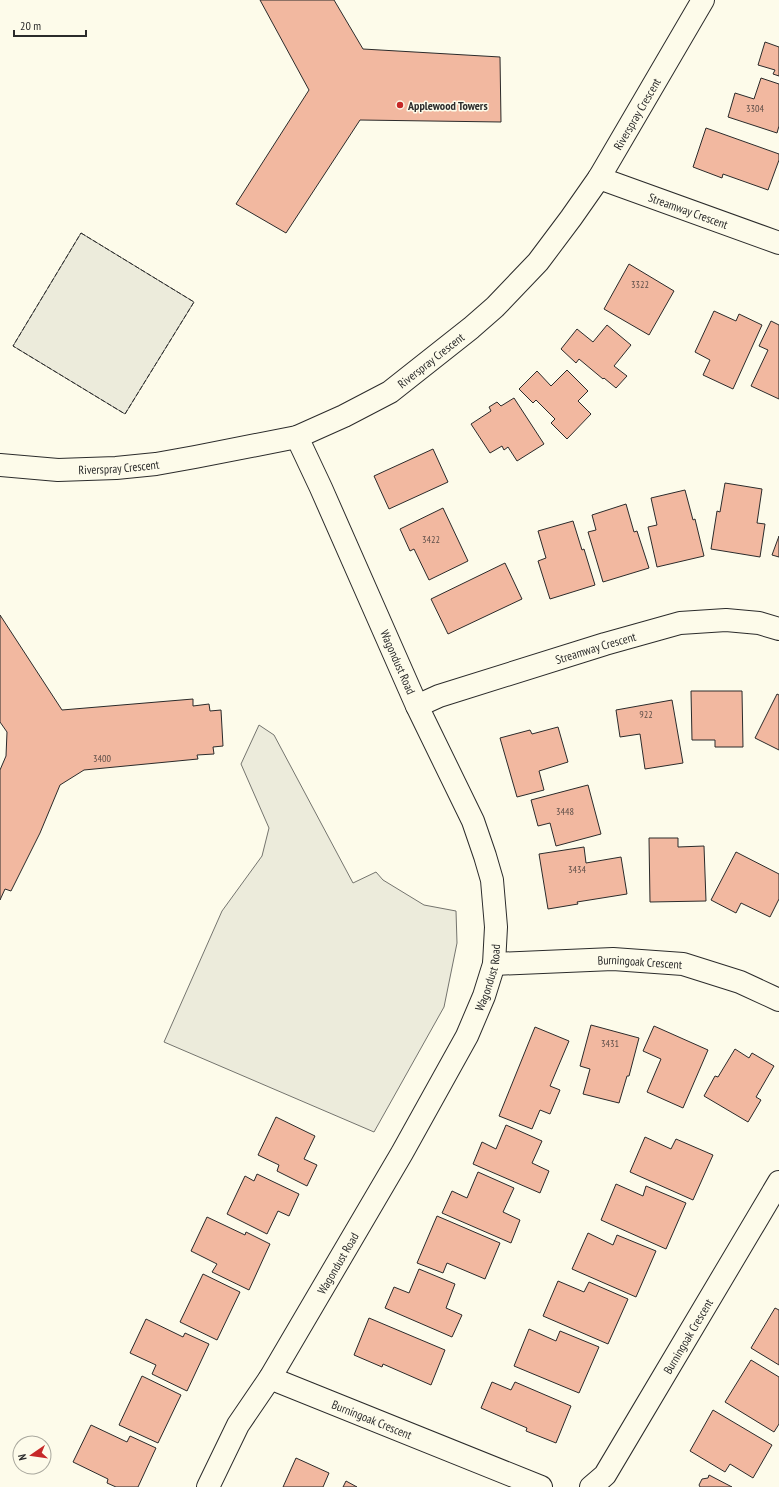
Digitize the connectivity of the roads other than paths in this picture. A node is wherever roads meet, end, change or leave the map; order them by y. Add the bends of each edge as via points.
1 (703, 0) edge
2 (598, 178) junction
3 (779, 242) edge
4 (297, 437) junction
5 (0, 465) edge
6 (779, 629) edge
7 (417, 706) junction
8 (494, 964) junction
9 (779, 1000) edge
10 (779, 1182) edge
11 (270, 1378) junction
12 (208, 1487) edge
13 (541, 1487) edge
14 (591, 1487) edge

1 - 2 street, Riverspray Crescent
2 - 3 street, Streamway Crescent
2 - 4 street, Riverspray Crescent via 538,262 471,328 390,392
4 - 5 street, Riverspray Crescent via 156,464 58,470
4 - 7 street, Wagondust Road
6 - 7 street, Streamway Crescent via 759,623 726,620 680,623 446,693
7 - 8 street, Wagondust Road via 473,821 485,856 492,880 496,926
8 - 9 street, Burningoak Crescent via 613,959 683,964 740,982
8 - 11 street, Wagondust Road via 467,1036 402,1154
10 - 14 street, Burningoak Crescent via 605,1475
11 - 12 street, Wagondust Road via 238,1425
11 - 13 street, Burningoak Crescent

